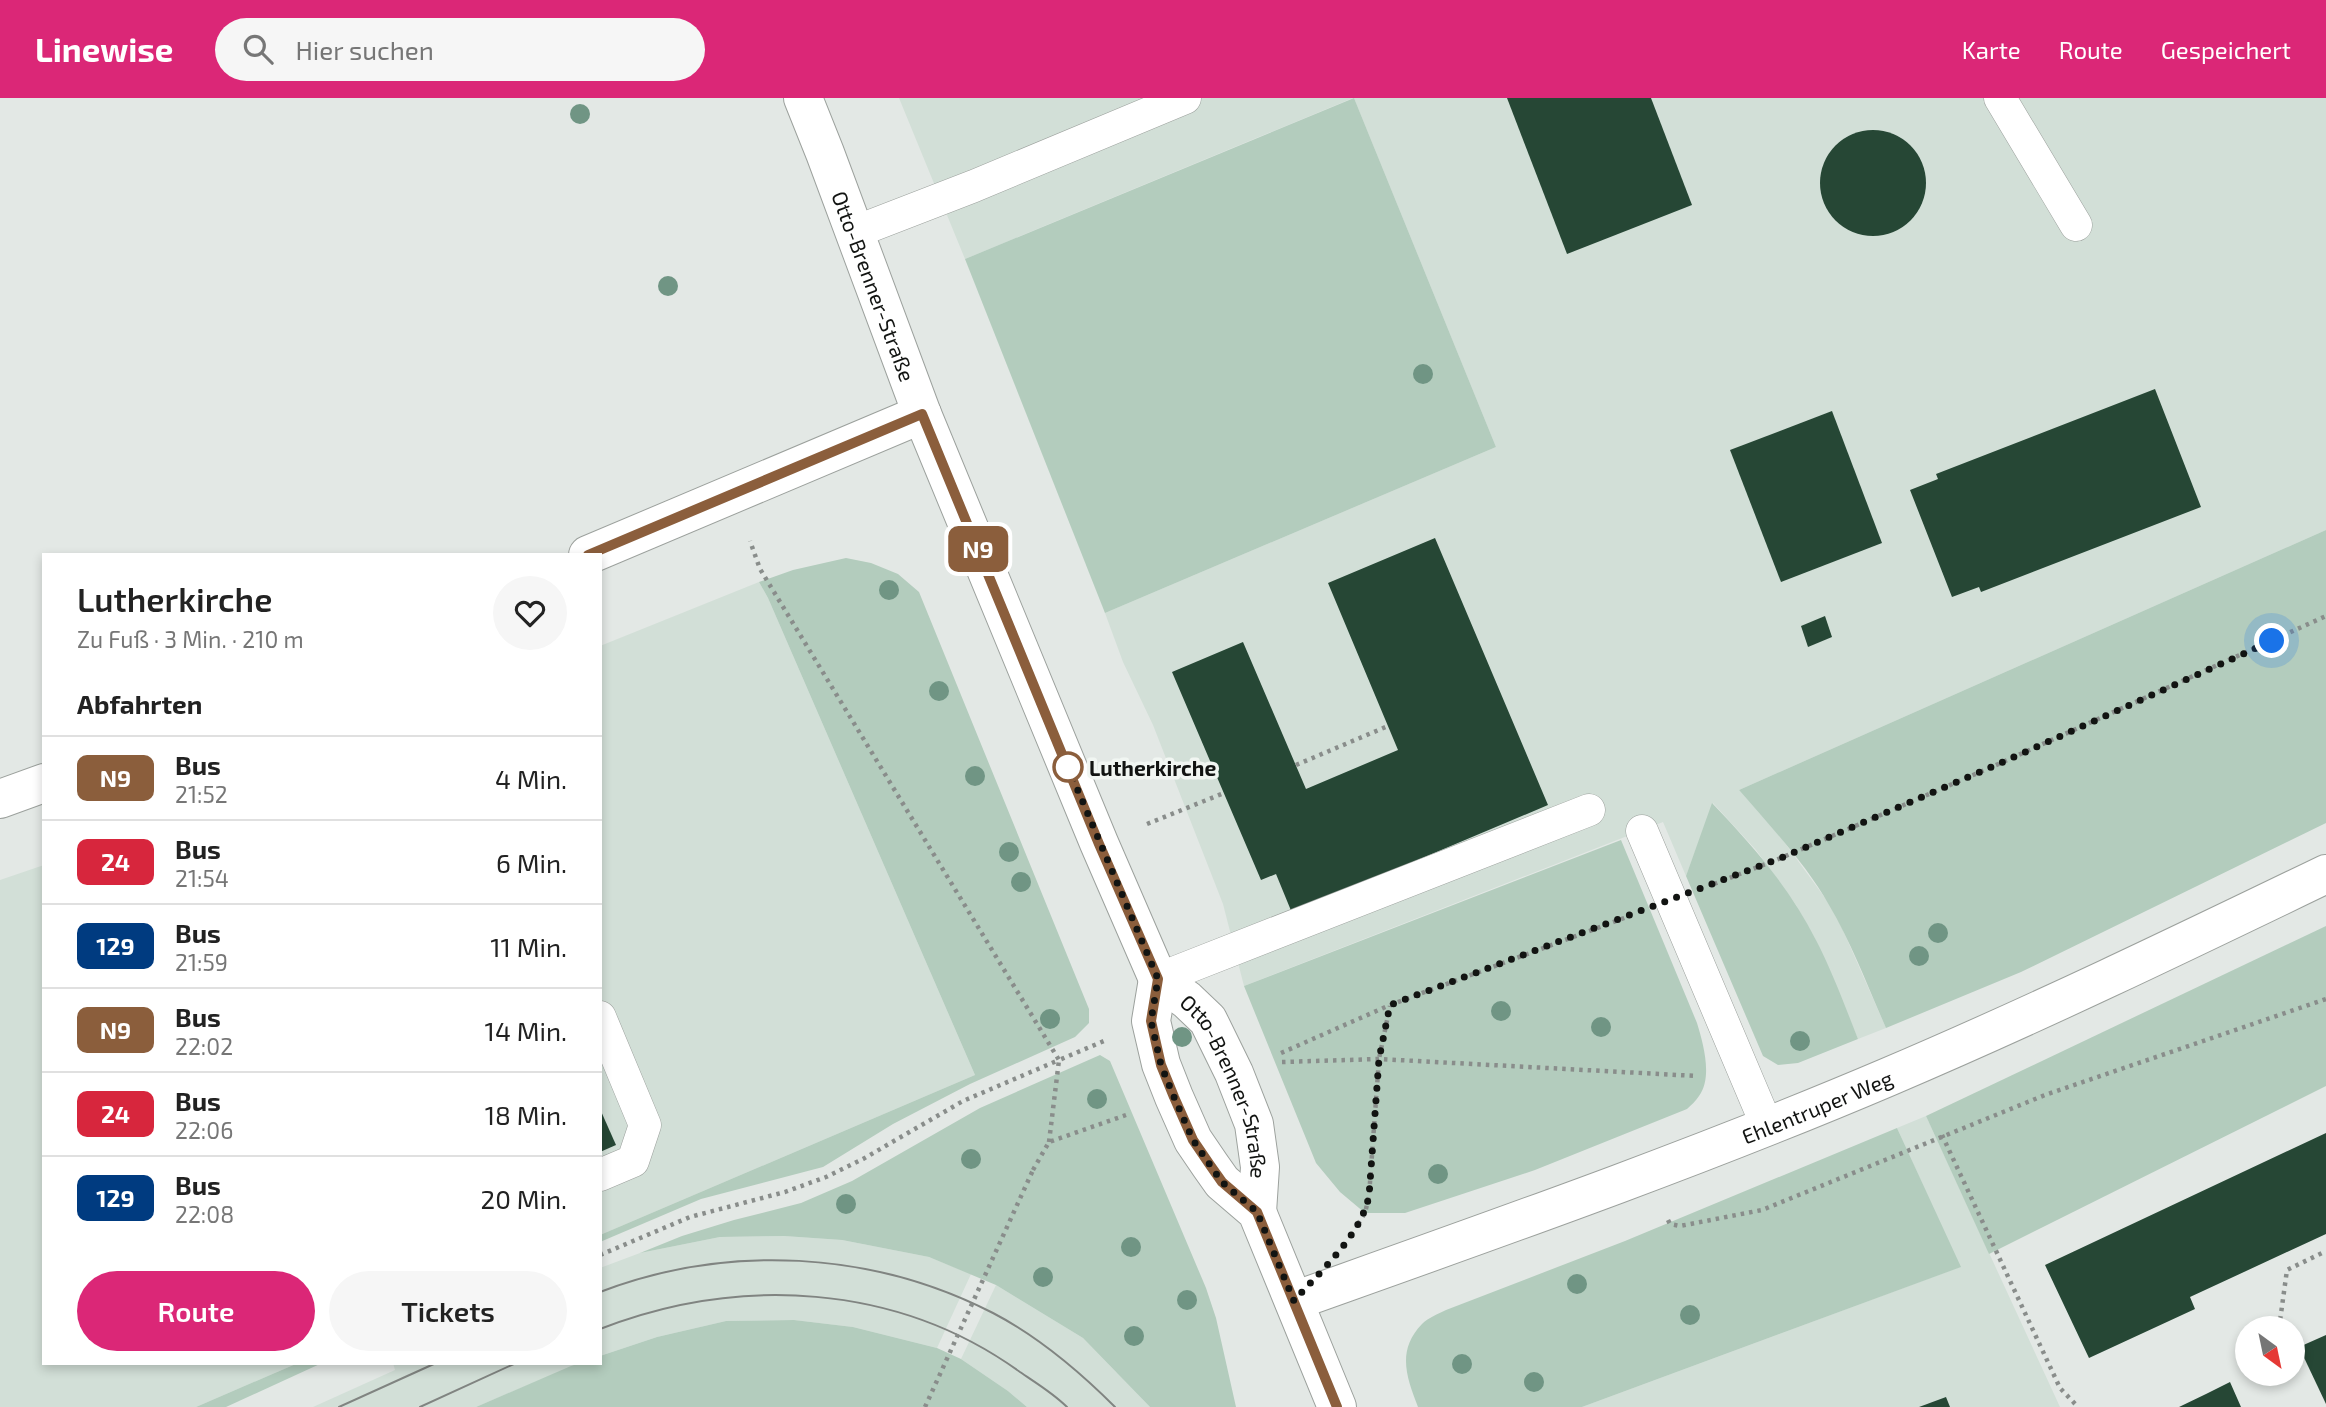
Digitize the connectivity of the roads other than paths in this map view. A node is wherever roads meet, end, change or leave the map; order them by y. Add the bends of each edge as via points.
1 (803, 98) edge
2 (1185, 98) edge
3 (2000, 98) edge
4 (2076, 225) dead end
5 (855, 232) junction
6 (922, 414) junction
7 (593, 553) edge
8 (42, 784) edge
9 (0, 799) edge
10 (1589, 810) dead end
11 (1642, 831) dead end
12 (2326, 874) edge
13 (1158, 979) junction
14 (602, 1022) edge
15 (1767, 1126) junction
16 (602, 1174) edge
17 (1257, 1212) junction
18 (1294, 1301) junction
19 (1337, 1407) edge

1 - 5 street, Otto-Brenner-Straße
2 - 5 lane
3 - 4 lane
5 - 6 street, Otto-Brenner-Straße
6 - 7 street
6 - 13 street, Otto-Brenner-Straße
8 - 9 street
10 - 13 lane
11 - 15 lane
12 - 15 street, Ehlentruper Weg via 2111,978
13 - 17 street, Otto-Brenner-Straße via 1151,1021 1161,1065 1193,1140 1222,1182
13 - 17 street, Otto-Brenner-Straße via 1208,1020 1234,1073 1254,1124 1260,1167
14 - 16 lane via 645,1125 633,1161
15 - 18 street, Ehlentruper Weg
17 - 18 street, Otto-Brenner-Straße
18 - 19 street, Otto-Brenner-Straße

